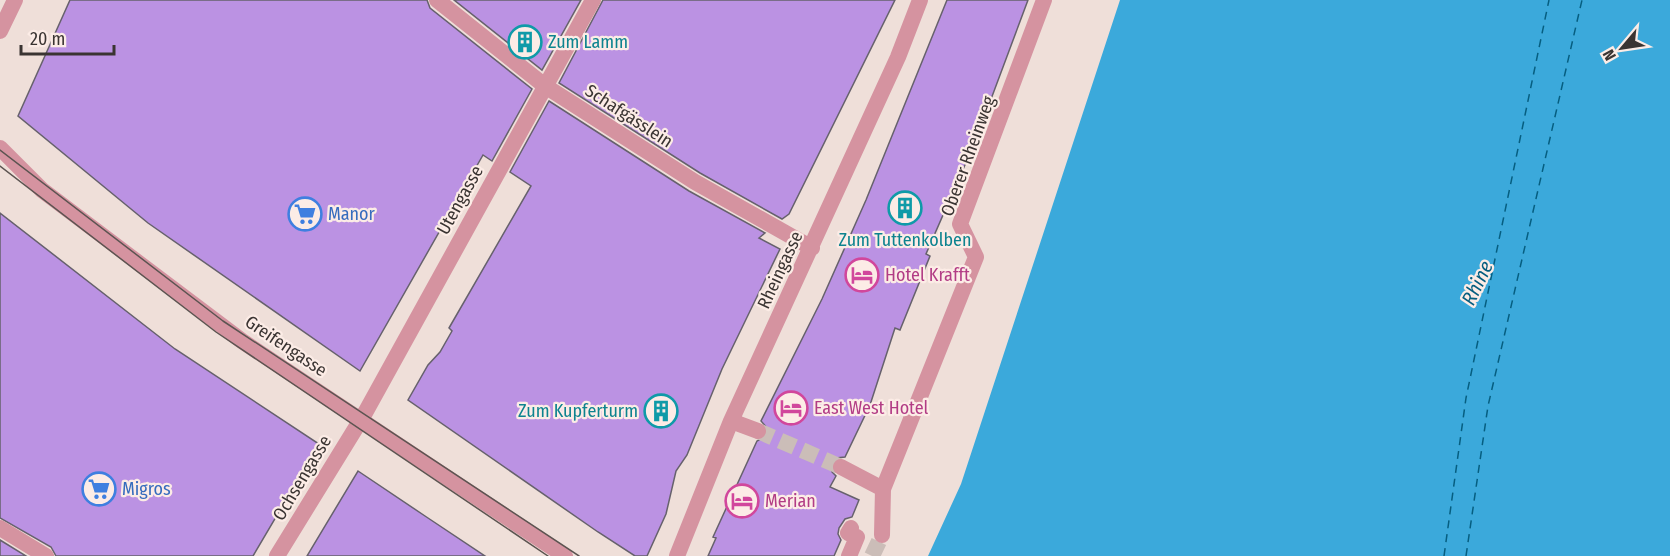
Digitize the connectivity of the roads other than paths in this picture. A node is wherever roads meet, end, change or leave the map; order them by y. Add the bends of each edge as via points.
1 (15, 0) edge
2 (437, 0) edge
3 (593, 0) edge
4 (920, 0) edge
5 (1044, 0) edge
6 (0, 31) edge
7 (545, 86) junction
8 (0, 148) edge
9 (812, 248) junction
10 (360, 419) junction
11 (731, 421) junction
12 (758, 431) tunnel mouth
13 (841, 467) tunnel mouth
14 (883, 489) junction
15 (0, 528) edge
16 (850, 528) dead end
17 (882, 535) tunnel mouth
18 (46, 556) edge
19 (277, 556) edge
20 (566, 556) edge
21 (677, 556) edge
22 (849, 556) edge

1 - 6 street
2 - 7 street, Schafgässlein
3 - 7 street, Utengasse
4 - 9 street, Rheingasse
5 - 14 street, Oberer Rheinweg via 960,224 976,257
7 - 9 street, Schafgässlein via 695,182
7 - 10 street, Utengasse
8 - 10 street, Greifengasse via 42,190 128,257 242,341
9 - 11 street, Rheingasse
10 - 19 street, Ochsengasse
10 - 20 street, Greifengasse
11 - 12 street
11 - 21 street, Rheingasse
13 - 14 street
14 - 17 street, Oberer Rheinweg
15 - 18 street
16 - 22 street via 848,533 857,537

